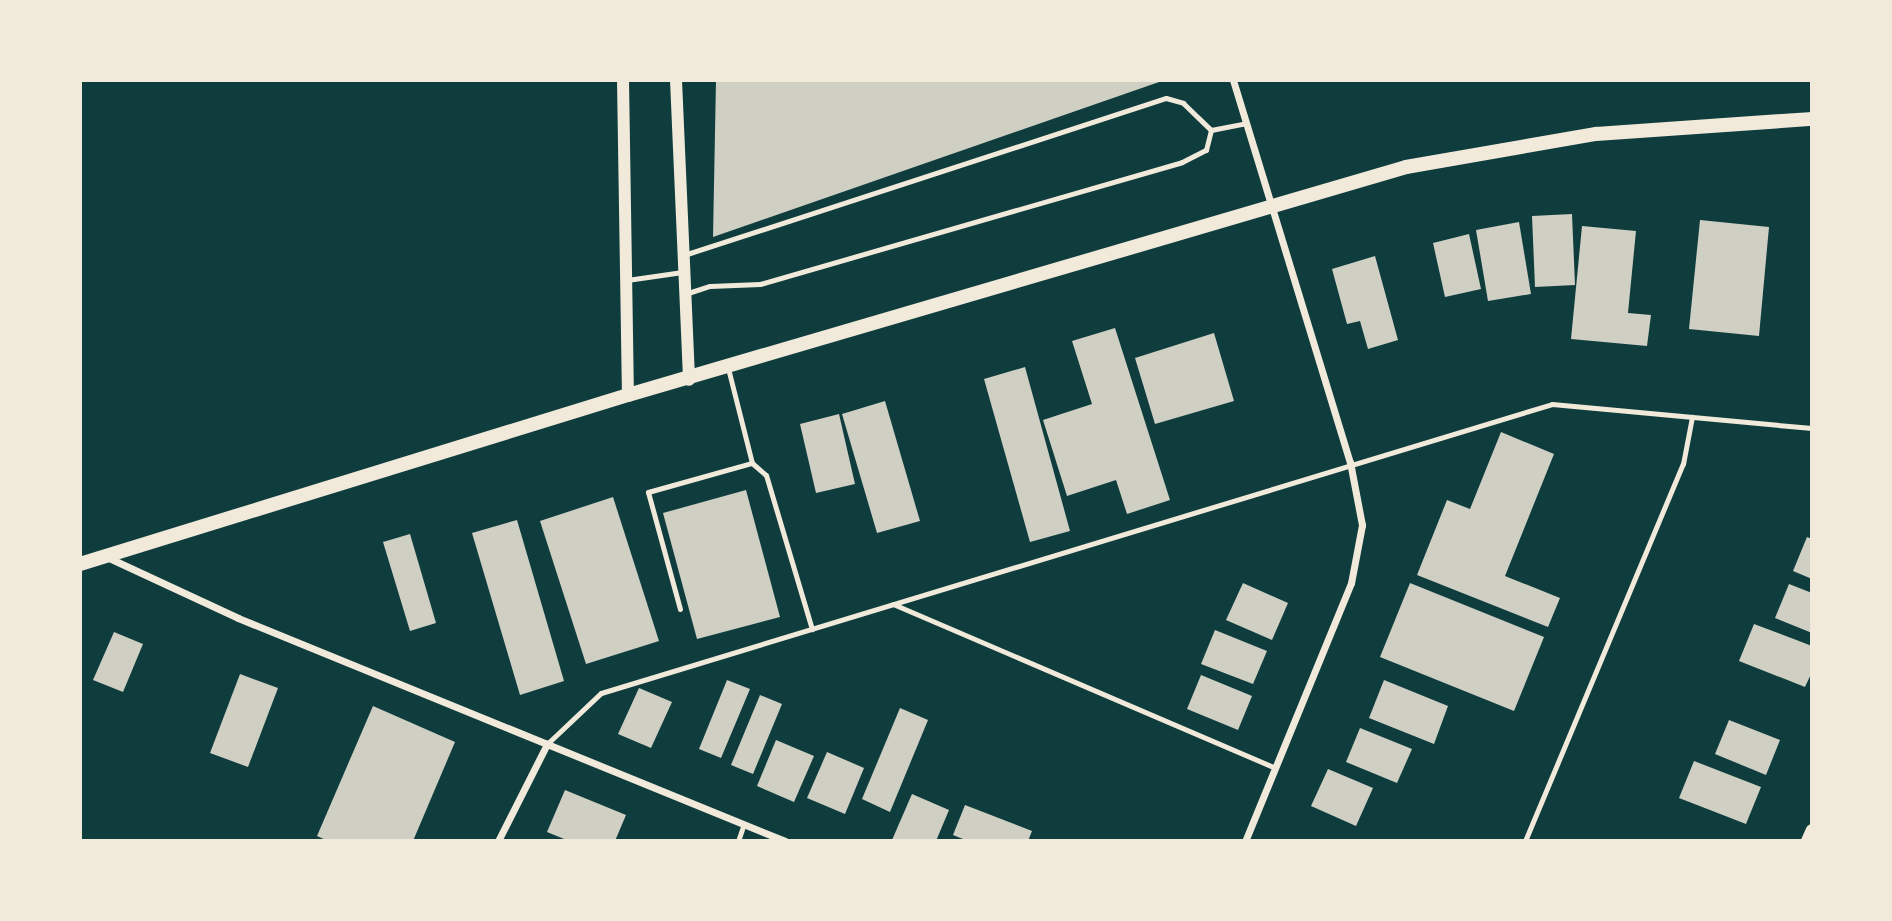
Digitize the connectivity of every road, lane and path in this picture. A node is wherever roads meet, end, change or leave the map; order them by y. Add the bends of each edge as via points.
1 (623, 80) edge
2 (676, 80) edge
3 (1233, 80) edge
4 (1811, 119) edge
5 (1246, 123) junction
6 (1211, 130) junction
7 (1270, 203) junction
8 (681, 256) junction
9 (682, 272) junction
10 (627, 280) junction
11 (683, 295) junction
12 (728, 368) junction
13 (689, 380) junction
14 (628, 395) junction
15 (1692, 417) junction
16 (1811, 428) edge
17 (1350, 462) junction
18 (752, 463) junction
19 (105, 556) junction
20 (80, 564) edge
21 (893, 604) junction
22 (680, 609) dead end
23 (812, 629) junction
24 (547, 744) junction
25 (1275, 768) junction
26 (744, 824) junction
27 (1811, 830) edge
28 (498, 841) edge
29 (738, 841) edge
30 (785, 841) edge
31 (1245, 841) edge
32 (1524, 841) edge
33 (1807, 841) edge

1 - 10 street
2 - 8 street
3 - 5 street
4 - 7 main road via 1514,145 1406,167
5 - 6 lane
5 - 7 street
6 - 8 lane via 1183,103 1166,98
6 - 11 lane via 1206,150 1182,162 760,284 710,286
7 - 12 main road
7 - 17 street
8 - 9 street
9 - 10 lane
9 - 11 street
10 - 14 street
11 - 13 street
12 - 13 main road
12 - 18 lane
13 - 14 main road
14 - 19 main road
15 - 16 lane
15 - 17 lane via 1552,404
15 - 32 lane via 1683,464
17 - 21 lane
17 - 25 street via 1361,509 1359,552 1351,583
18 - 22 lane via 648,492
18 - 23 lane via 766,475
19 - 20 main road
19 - 24 street via 238,618
21 - 23 lane
21 - 25 lane
23 - 24 lane via 601,694
24 - 26 street
24 - 28 street
25 - 31 street
26 - 29 lane
26 - 30 street
27 - 33 street

